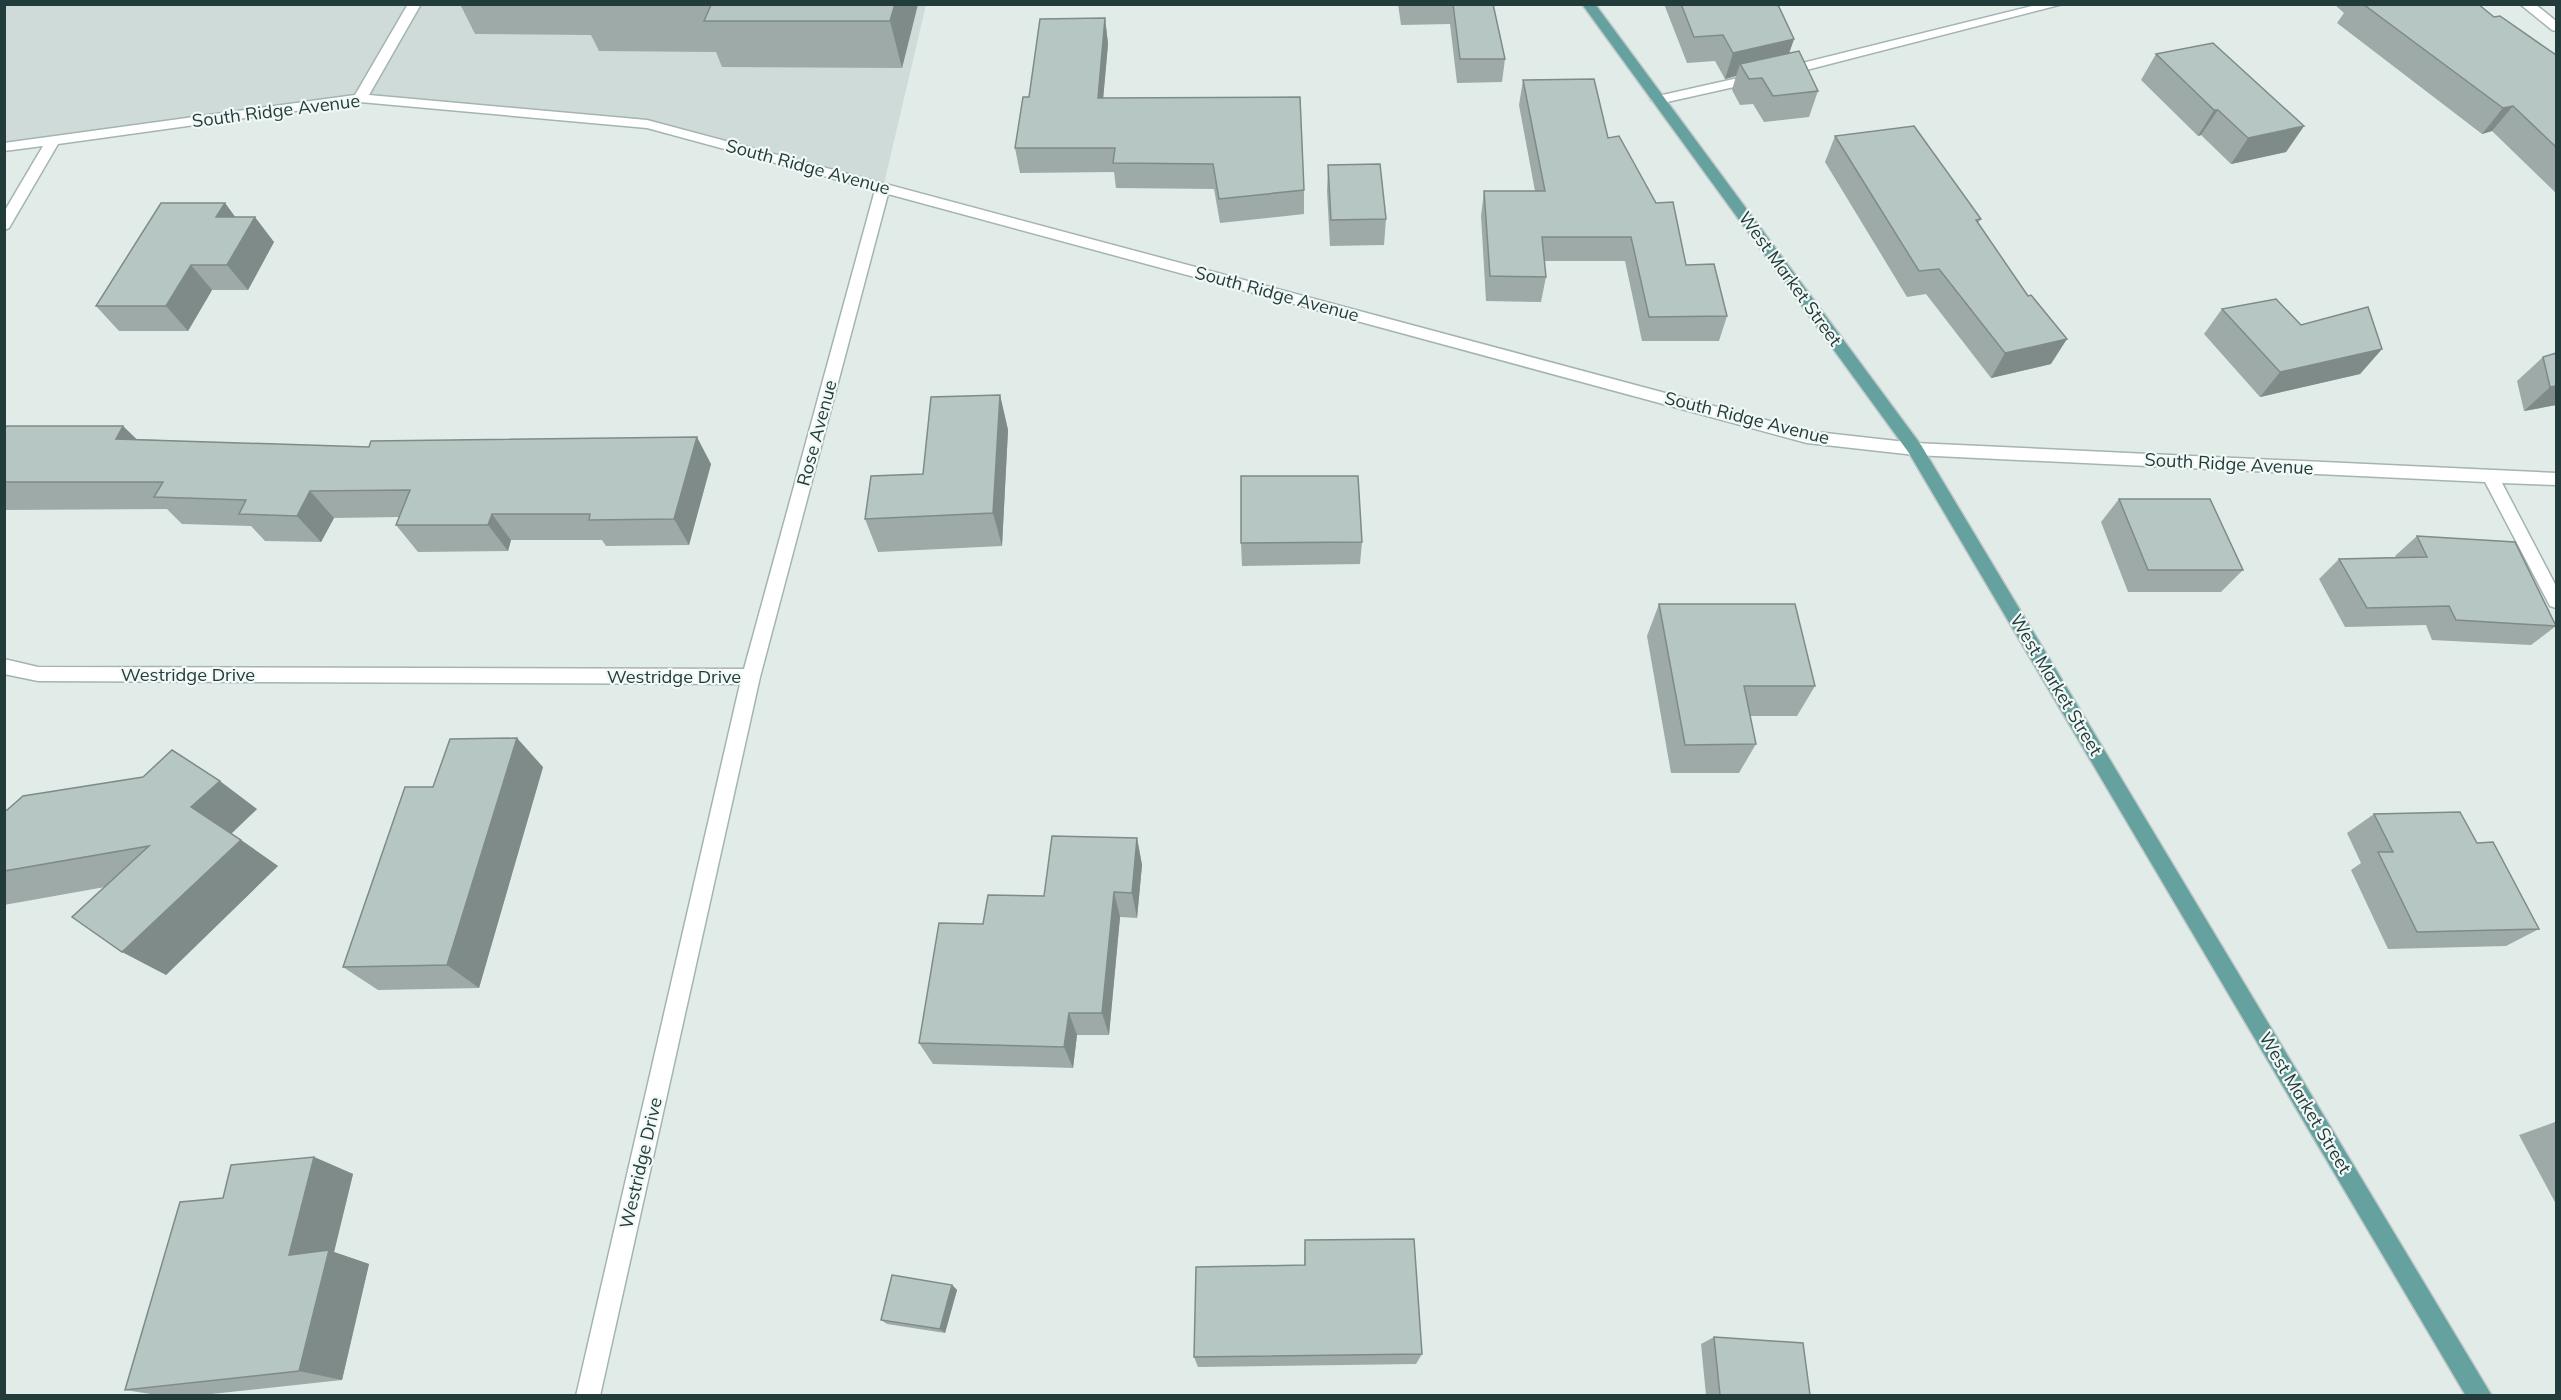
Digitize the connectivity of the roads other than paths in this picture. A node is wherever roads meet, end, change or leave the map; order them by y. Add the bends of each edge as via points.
1 (415, 4) edge
2 (1588, 4) edge
3 (2057, 4) edge
4 (2526, 4) edge
5 (2556, 27) edge
6 (360, 98) junction
7 (1659, 100) junction
8 (53, 141) junction
9 (4, 147) edge
10 (883, 188) junction
11 (4, 225) edge
12 (1915, 449) junction
13 (2490, 476) junction
14 (2556, 479) edge
15 (2556, 601) edge
16 (4, 666) edge
17 (751, 677) junction
18 (588, 1395) edge
19 (2480, 1395) edge

1 - 6 street
2 - 7 main road, West Market Street
3 - 7 street
4 - 5 street
6 - 8 street, South Ridge Avenue
6 - 10 street, South Ridge Avenue via 647,124
7 - 12 main road, West Market Street
8 - 9 street, South Ridge Avenue
8 - 11 street
10 - 12 street, South Ridge Avenue via 1807,437
10 - 17 street, Rose Avenue
12 - 13 street, South Ridge Avenue
12 - 19 main road, West Market Street
13 - 14 street, South Ridge Avenue
13 - 15 street
16 - 17 street, Westridge Drive via 38,674
17 - 18 street, Westridge Drive

